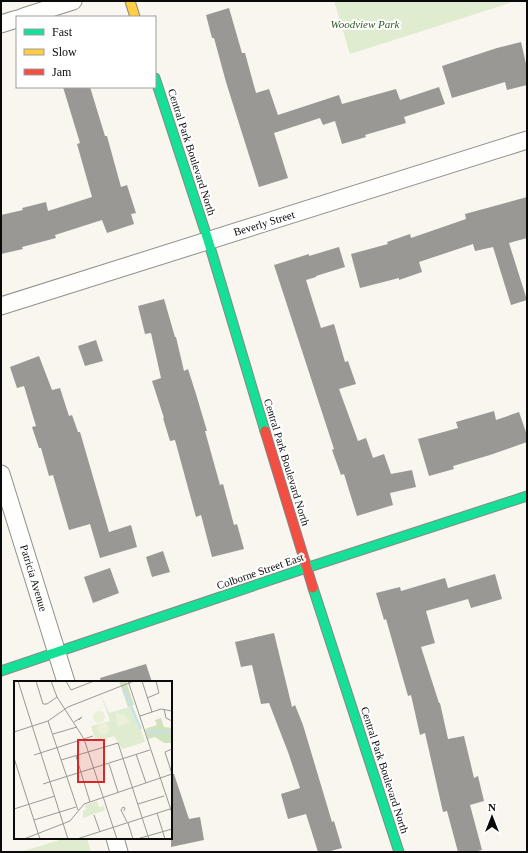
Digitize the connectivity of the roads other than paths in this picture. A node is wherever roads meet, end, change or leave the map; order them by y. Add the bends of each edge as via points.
1 (72, 1) edge
2 (130, 1) edge
3 (26, 16) edge
4 (135, 16) edge
5 (16, 19) edge
6 (1, 24) edge
7 (156, 81) edge
8 (527, 140) edge
9 (208, 240) junction
10 (1, 306) edge
11 (1, 474) edge
12 (527, 496) edge
13 (306, 568) junction
14 (57, 653) junction
15 (1, 671) edge
16 (66, 681) edge
17 (114, 839) edge
18 (119, 852) edge
19 (398, 852) edge

1 - 3 street
2 - 4 street
5 - 6 street
7 - 9 street, Central Park Boulevard North
8 - 9 street, Beverly Street
9 - 10 street, Beverly Street
9 - 13 street, Central Park Boulevard North
11 - 14 street, Patricia Avenue
12 - 13 street, Colborne Street East
13 - 14 street, Colborne Street East
13 - 19 street, Central Park Boulevard North
14 - 15 street, Colborne Street East
14 - 16 street, Patricia Avenue
17 - 18 street

